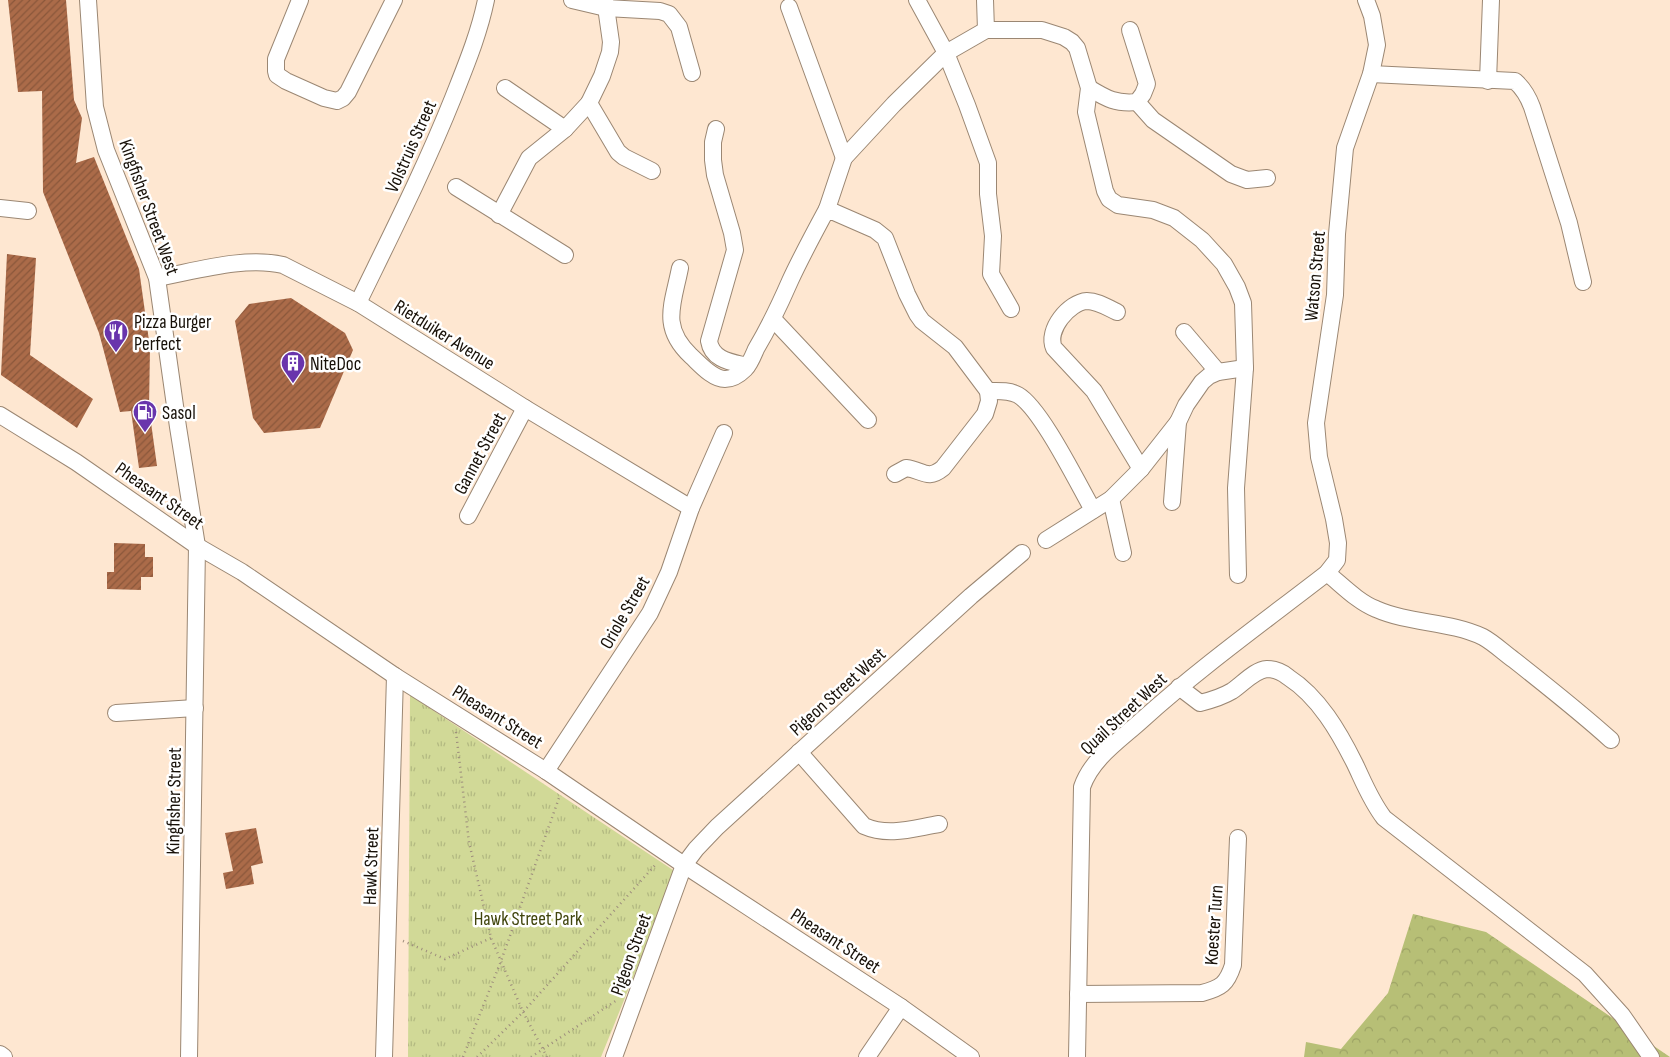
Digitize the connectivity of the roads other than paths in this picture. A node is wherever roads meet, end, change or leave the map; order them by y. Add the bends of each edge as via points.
1 (88, 0) edge
2 (300, 0) edge
3 (394, 0) edge
4 (486, 0) edge
5 (572, 0) edge
6 (917, 0) edge
7 (985, 0) edge
8 (1366, 0) edge
9 (1491, 0) edge
10 (606, 4) edge
11 (789, 7) dead end
12 (986, 30) junction
13 (1130, 30) dead end
14 (946, 53) junction
15 (692, 73) dead end
16 (1371, 74) junction
17 (1488, 81) junction
18 (506, 88) dead end
19 (1089, 88) junction
20 (1137, 102) junction
21 (589, 103) junction
22 (565, 129) junction
23 (716, 130) dead end
24 (844, 158) junction
25 (652, 171) dead end
26 (1267, 178) dead end
27 (456, 187) dead end
28 (0, 208) edge
29 (827, 210) junction
30 (28, 211) dead end
31 (499, 215) junction
32 (565, 255) dead end
33 (680, 268) dead end
34 (157, 278) junction
35 (1583, 282) dead end
36 (358, 303) junction
37 (1011, 309) dead end
38 (1117, 312) dead end
39 (773, 320) junction
40 (1184, 332) dead end
41 (747, 366) junction
42 (1245, 368) junction
43 (1218, 372) junction
44 (988, 391) junction
45 (525, 408) junction
46 (0, 415) edge
47 (868, 420) dead end
48 (1178, 422) junction
49 (724, 433) dead end
50 (1141, 468) junction
51 (895, 474) dead end
52 (1111, 498) junction
53 (1172, 502) dead end
54 (691, 508) junction
55 (1093, 510) junction
56 (468, 516) dead end
57 (1046, 540) dead end
58 (198, 546) junction
59 (1022, 553) dead end
60 (1123, 553) dead end
61 (1332, 566) junction
62 (1238, 575) dead end
63 (396, 676) junction
64 (1178, 687) junction
65 (195, 708) junction
66 (116, 713) dead end
67 (1611, 740) dead end
68 (799, 752) junction
69 (546, 771) junction
70 (939, 824) dead end
71 (1238, 838) dead end
72 (684, 865) junction
73 (1078, 994) junction
74 (901, 1007) junction
75 (0, 1054) edge
76 (4, 1057) edge
77 (189, 1057) edge
78 (384, 1057) edge
79 (614, 1057) edge
80 (867, 1057) edge
81 (971, 1057) edge
82 (1077, 1057) edge
83 (1651, 1057) edge

1 - 34 street, Kingfisher Street West via 95,107 100,129
2 - 3 street via 276,59 276,71 286,80 333,101 343,98 348,92
4 - 36 street, Volstruis Street via 477,37 444,121
5 - 10 street
6 - 14 street
7 - 12 street
8 - 16 street, Watson Street via 1377,45
9 - 17 street
10 - 15 street via 669,14 679,27
10 - 21 street via 610,52
11 - 24 street
12 - 14 street
12 - 19 street via 1042,30 1064,37 1077,48
13 - 20 street via 1147,84
14 - 24 street
14 - 37 street via 988,162 993,236 991,274
16 - 17 street
16 - 61 street, Watson Street via 1345,148 1335,295 1316,423 1319,457 1338,543
17 - 35 street via 1515,81 1527,94 1569,223
18 - 22 street
19 - 20 street via 1114,102
19 - 42 street via 1086,112 1109,199 1118,205 1153,210 1174,218 1202,240 1224,264 1243,303
20 - 26 street via 1153,120 1231,174 1247,180
21 - 22 street
21 - 25 street via 618,152
22 - 31 street via 529,158
23 - 41 street via 713,160 734,250 709,341 712,351 719,357
24 - 29 street
27 - 31 street
28 - 30 street
29 - 39 street
29 - 44 street via 875,230 885,238 917,314 955,347
31 - 32 street
33 - 41 street via 671,315 676,339 717,377 730,378
34 - 36 street, Rietduiker Avenue via 244,262 273,262
34 - 58 street, Kingfisher Street West
36 - 45 street, Rietduiker Avenue
38 - 50 street via 1092,302 1079,303 1058,322 1052,340 1056,350 1094,391
39 - 41 street
39 - 47 street
40 - 43 street
42 - 43 street
42 - 62 street via 1236,488
43 - 48 street via 1202,382
44 - 51 street via 985,414 943,468 932,475 906,468
44 - 55 street via 1012,392 1032,407
45 - 54 street, Rietduiker Avenue
45 - 56 street, Gannet Street
46 - 58 street, Pheasant Street via 76,462
48 - 50 street
48 - 53 street
49 - 54 street, Oriole Street
50 - 52 street
52 - 55 street
52 - 60 street
54 - 69 street, Oriole Street via 669,572 650,613
55 - 57 street
58 - 63 street, Pheasant Street
58 - 65 street, Kingfisher Street
59 - 68 street, Pigeon Street West
61 - 64 street, Quail Street West
61 - 67 street via 1354,595 1374,609 1460,629 1484,638 1546,684
63 - 69 street, Pheasant Street
63 - 78 street, Hawk Street
64 - 73 street, Quail Street West via 1106,751 1082,787
64 - 83 street via 1200,703 1231,692 1258,671 1279,671 1293,680 1319,705 1384,818 1585,974 1622,1014
65 - 66 street
65 - 77 street, Kingfisher Street
68 - 70 street via 864,826 889,832
68 - 72 street, Pigeon Street West via 717,827
69 - 72 street, Pheasant Street
71 - 73 street, Koester Turn via 1233,965 1223,985 1202,993
72 - 74 street, Pheasant Street
72 - 79 street, Pigeon Street
73 - 82 street, Quail Street West
74 - 80 street
74 - 81 street, Pheasant Street
75 - 76 street

